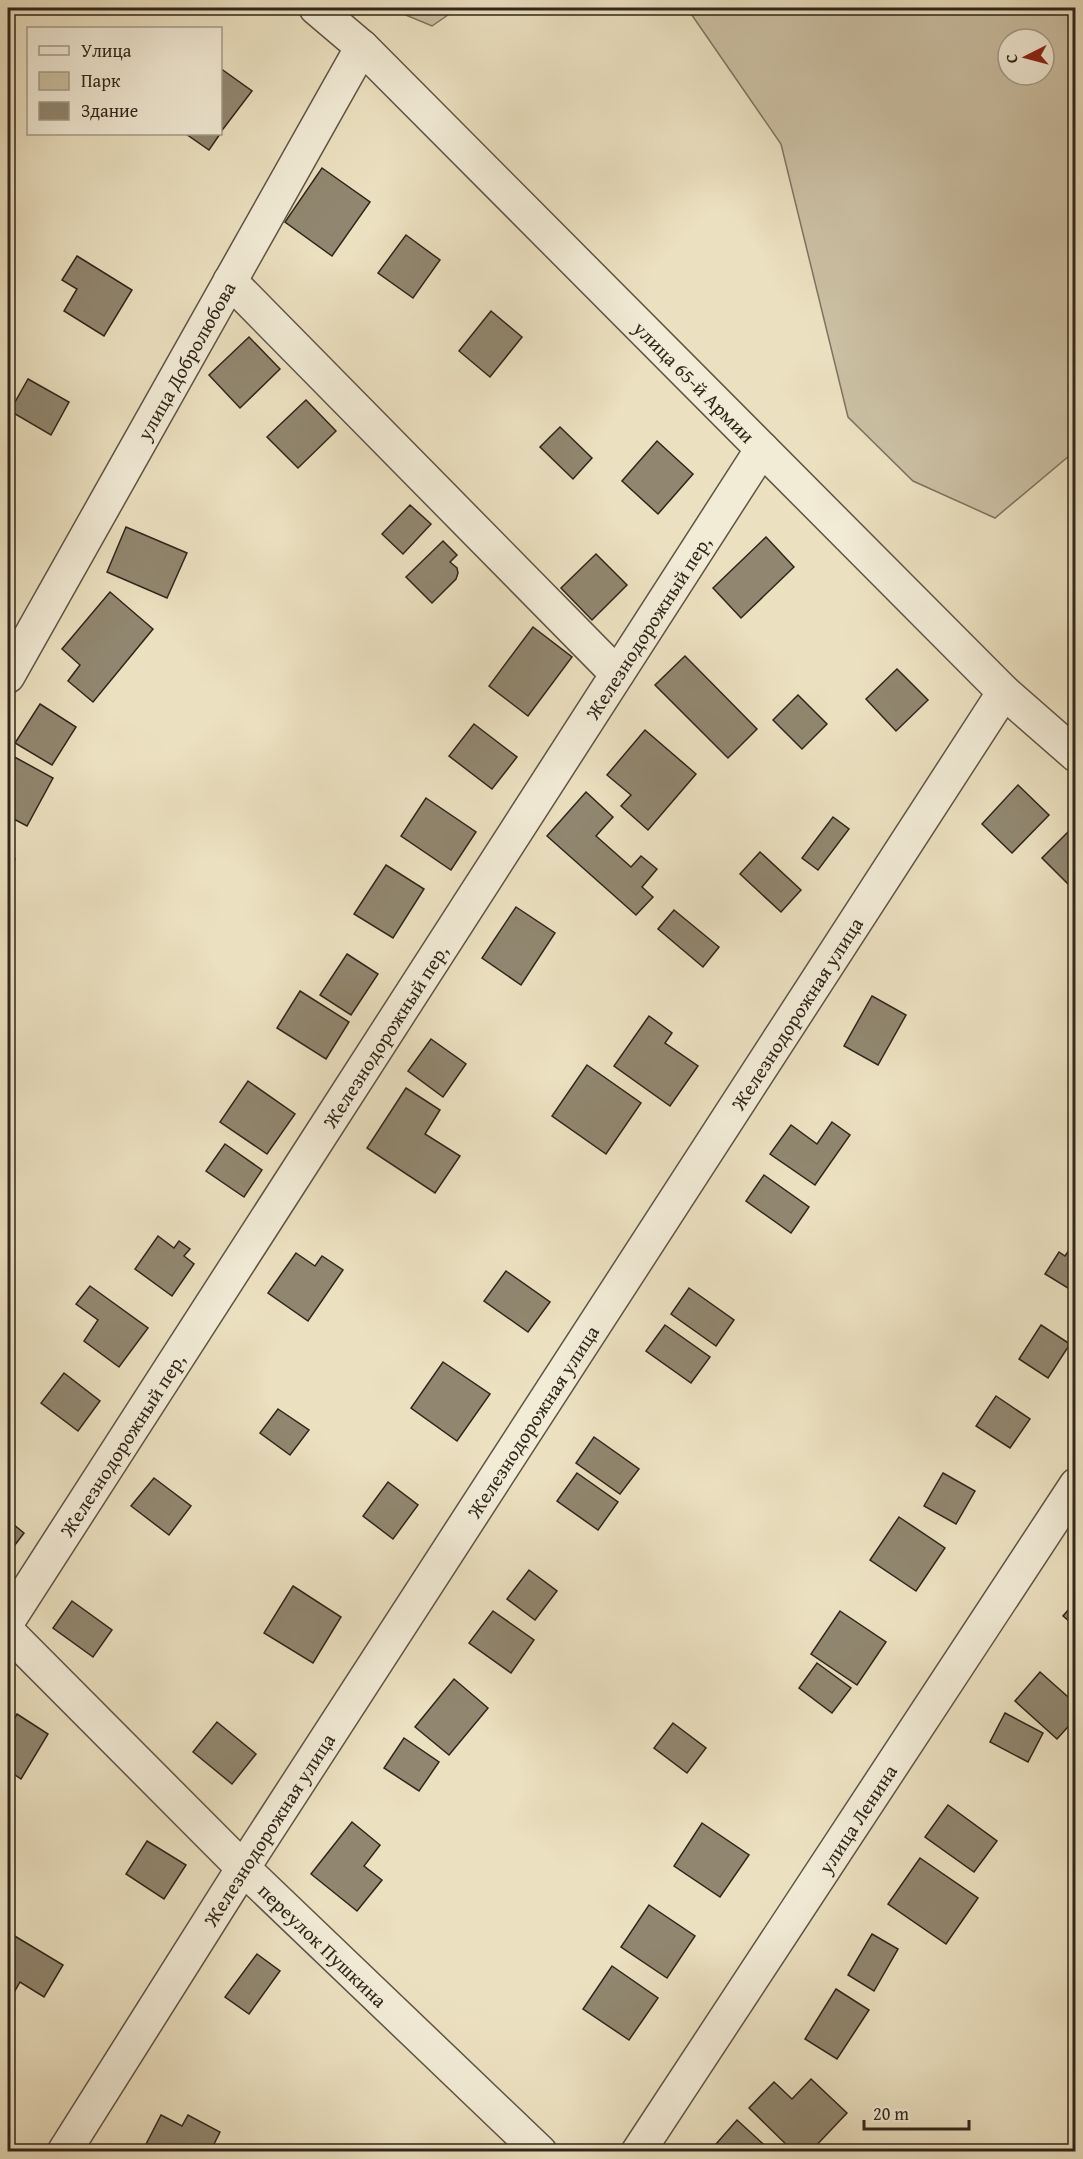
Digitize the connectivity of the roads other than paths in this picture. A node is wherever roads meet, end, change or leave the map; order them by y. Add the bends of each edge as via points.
1 (316, 8) edge
2 (362, 47) junction
3 (230, 281) junction
4 (762, 449) junction
5 (617, 674) junction
6 (8, 675) edge
7 (1004, 692) junction
8 (1076, 755) edge
9 (1076, 1485) edge
10 (8, 1621) edge
11 (8, 1632) edge
12 (243, 1868) junction
13 (64, 2151) edge
14 (540, 2151) edge
15 (638, 2151) edge

1 - 2 street, улица 65-й Армии
2 - 3 street, улица Добролюбова
2 - 4 street, улица 65-й Армии
3 - 5 street
3 - 6 street, улица Добролюбова
4 - 5 street, Железнодорожный пер,
4 - 7 street, улица 65-й Армии
5 - 10 street, Железнодорожный пер,
7 - 8 street, улица 65-й Армии
7 - 12 street, Железнодорожная улица
9 - 15 street, улица Ленина
11 - 12 street, переулок Пушкина
12 - 13 street, Железнодорожная улица
12 - 14 street, переулок Пушкина

